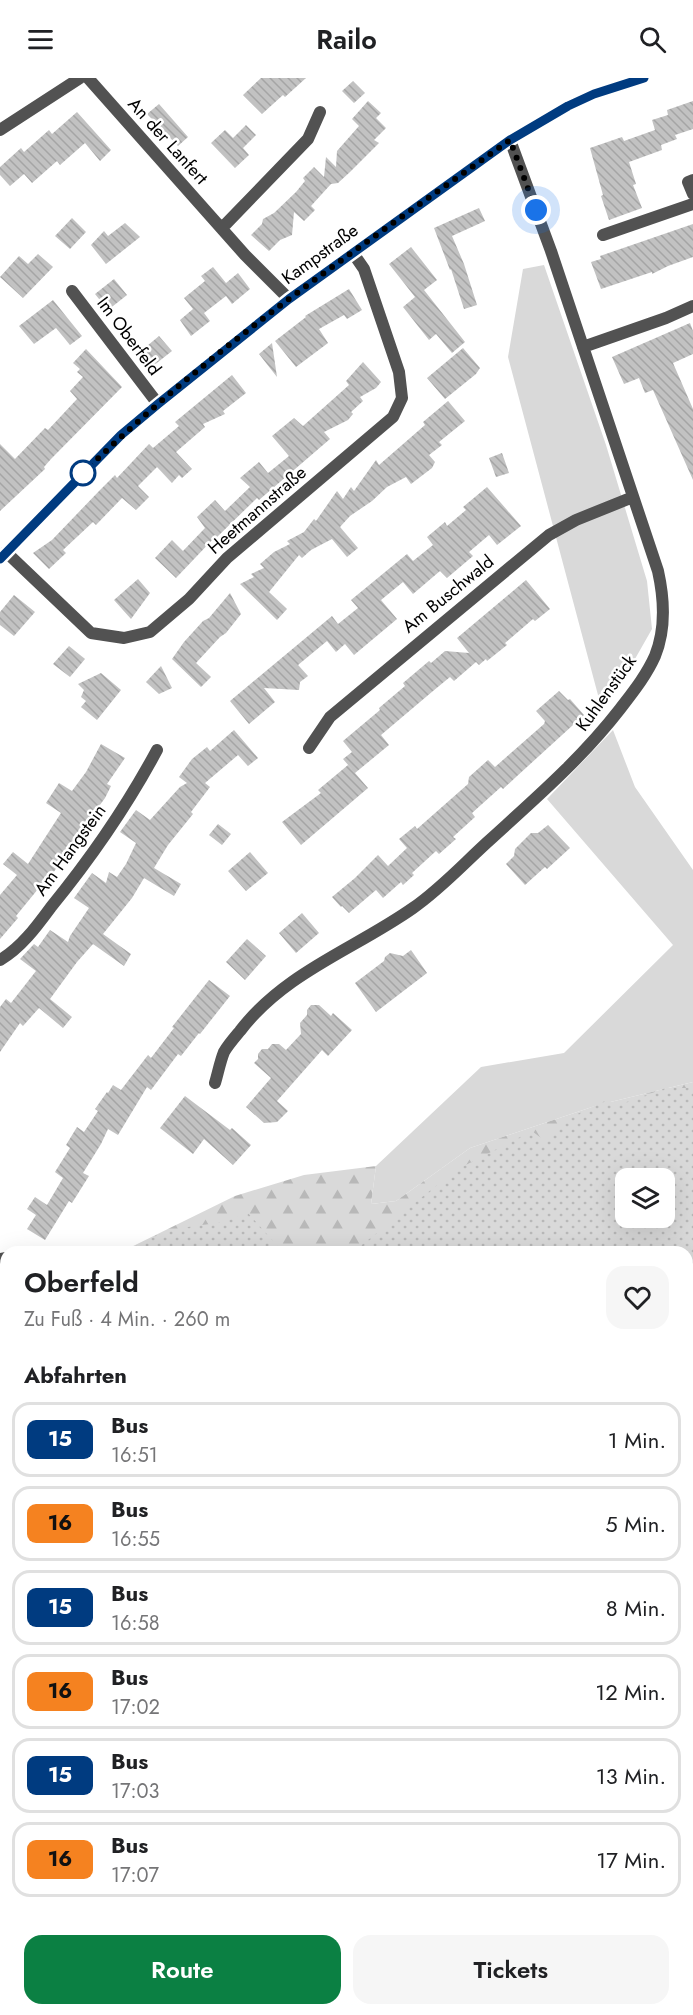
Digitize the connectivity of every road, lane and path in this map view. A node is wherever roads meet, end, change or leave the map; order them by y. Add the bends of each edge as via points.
1 (80, 78) edge
2 (87, 78) edge
3 (644, 78) edge
4 (320, 112) dead end
5 (0, 130) edge
6 (510, 140) junction
7 (693, 180) edge
8 (693, 194) edge
9 (693, 204) edge
10 (222, 228) junction
11 (603, 235) dead end
12 (353, 253) junction
13 (72, 291) dead end
14 (289, 299) junction
15 (693, 306) edge
16 (583, 347) junction
17 (158, 404) junction
18 (633, 497) junction
19 (3, 556) edge
20 (309, 748) dead end
21 (157, 750) dead end
22 (0, 960) edge
23 (215, 1083) dead end

1 - 5 street
2 - 10 street, An der Lanfert
3 - 6 street, Kampstraße via 568,106
4 - 10 street via 308,139
6 - 12 street, Kampstraße
6 - 16 street, Kuhlenstück
7 - 8 street via 688,182
9 - 11 street
10 - 14 street, An der Lanfert
12 - 14 street, Kampstraße
12 - 19 street, Heetmannstraße via 364,269 399,372 402,398 393,417 227,558 150,632 124,638 91,633
13 - 17 street, Im Oberfeld
14 - 17 street, Kampstraße
15 - 16 street
16 - 18 street, Kuhlenstück
17 - 19 street, Kampstraße via 121,435
18 - 20 street, Am Buschwald via 576,520 549,536 330,717
18 - 23 street, Kuhlenstück via 662,592 662,624 655,655 640,684 598,738 416,906 277,991 224,1052
21 - 22 street, Am Hangstein via 81,870 31,933

